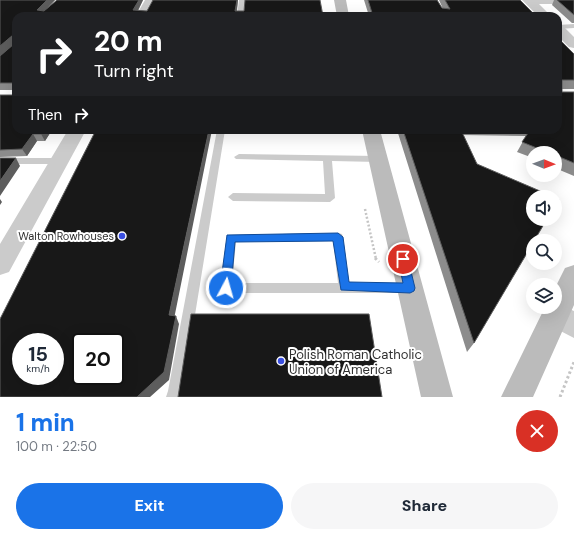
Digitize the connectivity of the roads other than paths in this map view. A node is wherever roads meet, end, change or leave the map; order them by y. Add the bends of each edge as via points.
1 (151, 0) edge
2 (242, 0) edge
3 (340, 0) edge
4 (529, 1) edge
5 (574, 2) edge
6 (144, 12) edge
7 (240, 12) edge
8 (343, 12) edge
9 (541, 12) edge
10 (574, 26) edge
11 (562, 28) edge
12 (562, 32) edge
13 (574, 44) edge
14 (75, 134) edge
15 (220, 134) edge
16 (372, 134) edge
17 (239, 157) dead end
18 (327, 158) junction
19 (378, 159) junction
20 (0, 161) edge
21 (59, 161) junction
22 (233, 197) dead end
23 (0, 265) edge
24 (574, 276) edge
25 (344, 287) junction
26 (410, 288) junction
27 (565, 320) edge
28 (173, 397) edge
29 (437, 397) edge
30 (517, 397) edge

1 - 6 street
2 - 7 lane
3 - 8 street
4 - 5 lane
4 - 9 street
10 - 11 lane
12 - 13 street
14 - 21 street
15 - 28 lane
16 - 19 street
17 - 18 lane
18 - 19 lane
18 - 22 lane via 330,198
19 - 26 street
20 - 21 lane
21 - 23 street
24 - 27 street
25 - 25 lane via 226,288 231,238 338,237
25 - 26 lane
26 - 29 street
27 - 30 street

